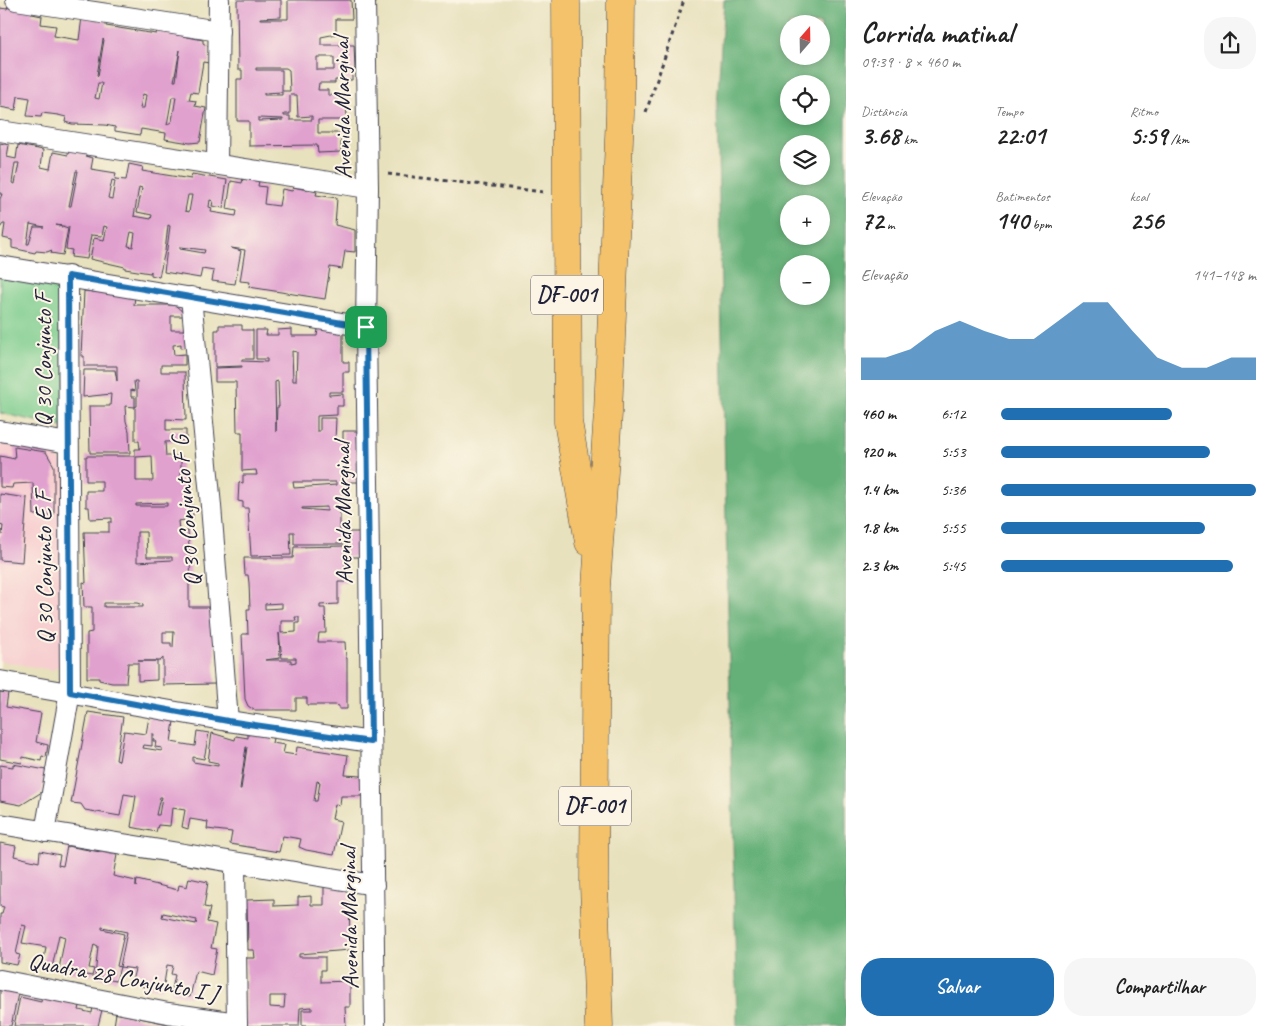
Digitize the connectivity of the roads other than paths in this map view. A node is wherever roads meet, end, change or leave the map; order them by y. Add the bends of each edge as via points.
1 (16, 0) edge
2 (219, 0) edge
3 (365, 0) edge
4 (566, 0) edge
5 (621, 0) edge
6 (136, 9) edge
7 (219, 32) junction
8 (0, 131) edge
9 (217, 164) junction
10 (368, 180) junction
11 (0, 266) edge
12 (68, 276) junction
13 (191, 297) junction
14 (366, 327) junction
15 (0, 431) edge
16 (68, 443) junction
17 (596, 587) junction
18 (0, 681) edge
19 (70, 692) junction
20 (228, 721) junction
21 (371, 742) junction
22 (0, 824) edge
23 (46, 832) junction
24 (235, 864) junction
25 (374, 885) junction
26 (0, 980) edge
27 (237, 1024) edge
28 (375, 1026) edge
29 (599, 1026) edge

1 - 6 street
2 - 7 street
3 - 10 street, Avenida Marginal
4 - 17 main road, DF-001 via 568,422
5 - 17 main road, DF-001 via 609,403
6 - 7 street
7 - 9 street
8 - 9 street
9 - 10 street
10 - 14 street, Avenida Marginal
11 - 12 street
12 - 13 street
12 - 16 street, Q 30 Conjunto F
13 - 14 street
13 - 20 street, Q 30 Conjunto F G
14 - 21 street, Avenida Marginal
15 - 16 street
16 - 19 street, Q 30 Conjunto E F
17 - 29 main road, DF-001 via 594,884
18 - 19 street
19 - 20 street
19 - 23 street, Q 30 Conjunto E F
20 - 21 street
21 - 25 street, Avenida Marginal
22 - 23 street
23 - 24 street
24 - 25 street
24 - 27 street
25 - 28 street, Avenida Marginal
26 - 27 street, Quadra 28 Conjunto I J

